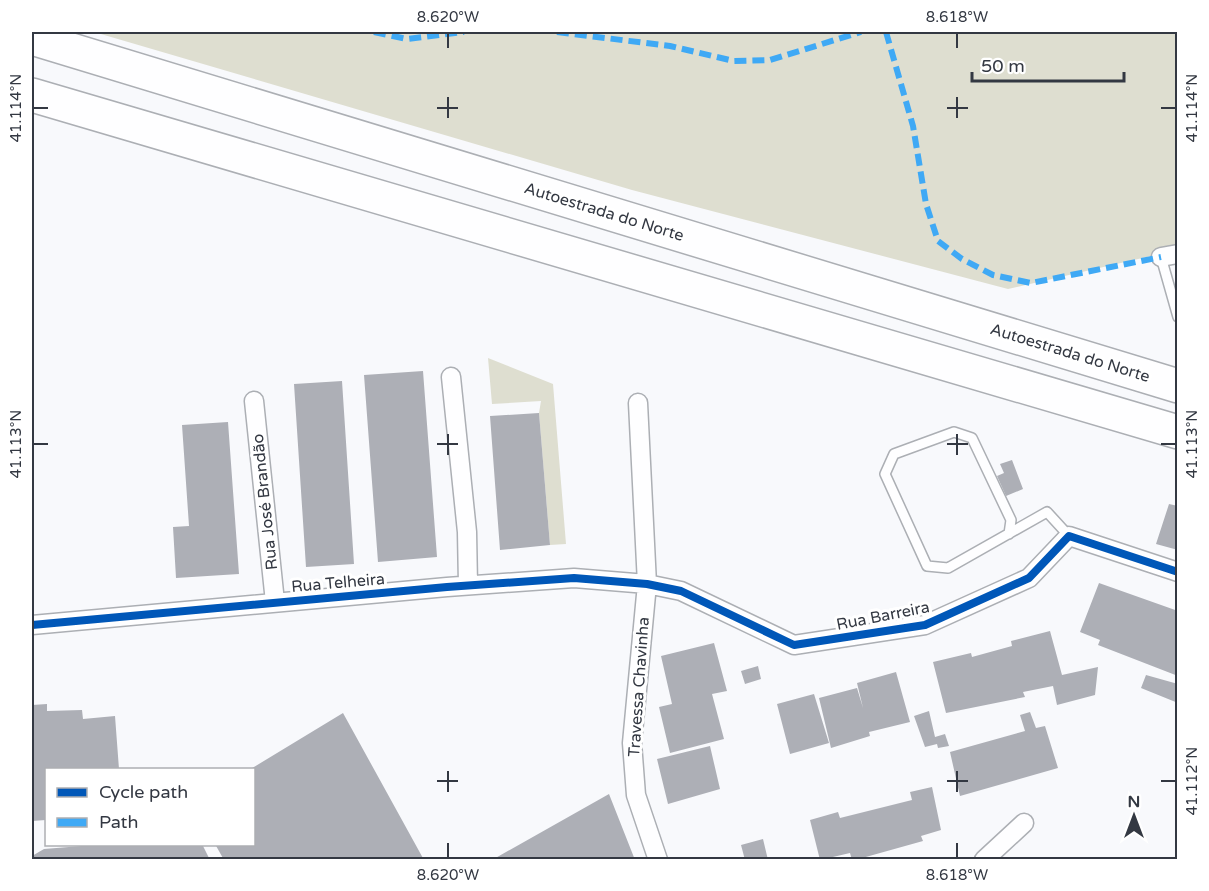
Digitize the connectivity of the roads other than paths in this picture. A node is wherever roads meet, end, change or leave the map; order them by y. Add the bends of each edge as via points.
1 (32, 38) edge
2 (32, 95) edge
3 (1169, 255) edge
4 (1178, 317) edge
5 (451, 377) dead end
6 (1178, 386) edge
7 (254, 401) dead end
8 (638, 403) dead end
9 (1178, 432) edge
10 (1010, 534) junction
11 (1069, 536) junction
12 (1178, 572) edge
13 (647, 584) junction
14 (468, 585) junction
15 (275, 602) junction
16 (32, 625) edge
17 (1024, 823) dead end
18 (658, 860) edge
19 (984, 860) edge

1 - 6 highway, Autoestrada do Norte
2 - 9 highway
3 - 4 lane
5 - 14 street via 466,521
7 - 15 street, Rua José Brandão
8 - 13 street, Travessa Chavinha
10 - 10 lane via 948,568 927,566 885,474 894,454 954,432 972,438 1011,520
10 - 11 lane via 1047,513
11 - 12 street
11 - 13 street, Rua Barreira via 1029,579 925,625 795,645 681,591
13 - 14 street, Rua Telheira via 574,579
13 - 18 street, Travessa Chavinha via 632,743 636,795
14 - 15 street, Rua Telheira
15 - 16 street, Rua Telheira
17 - 19 street

